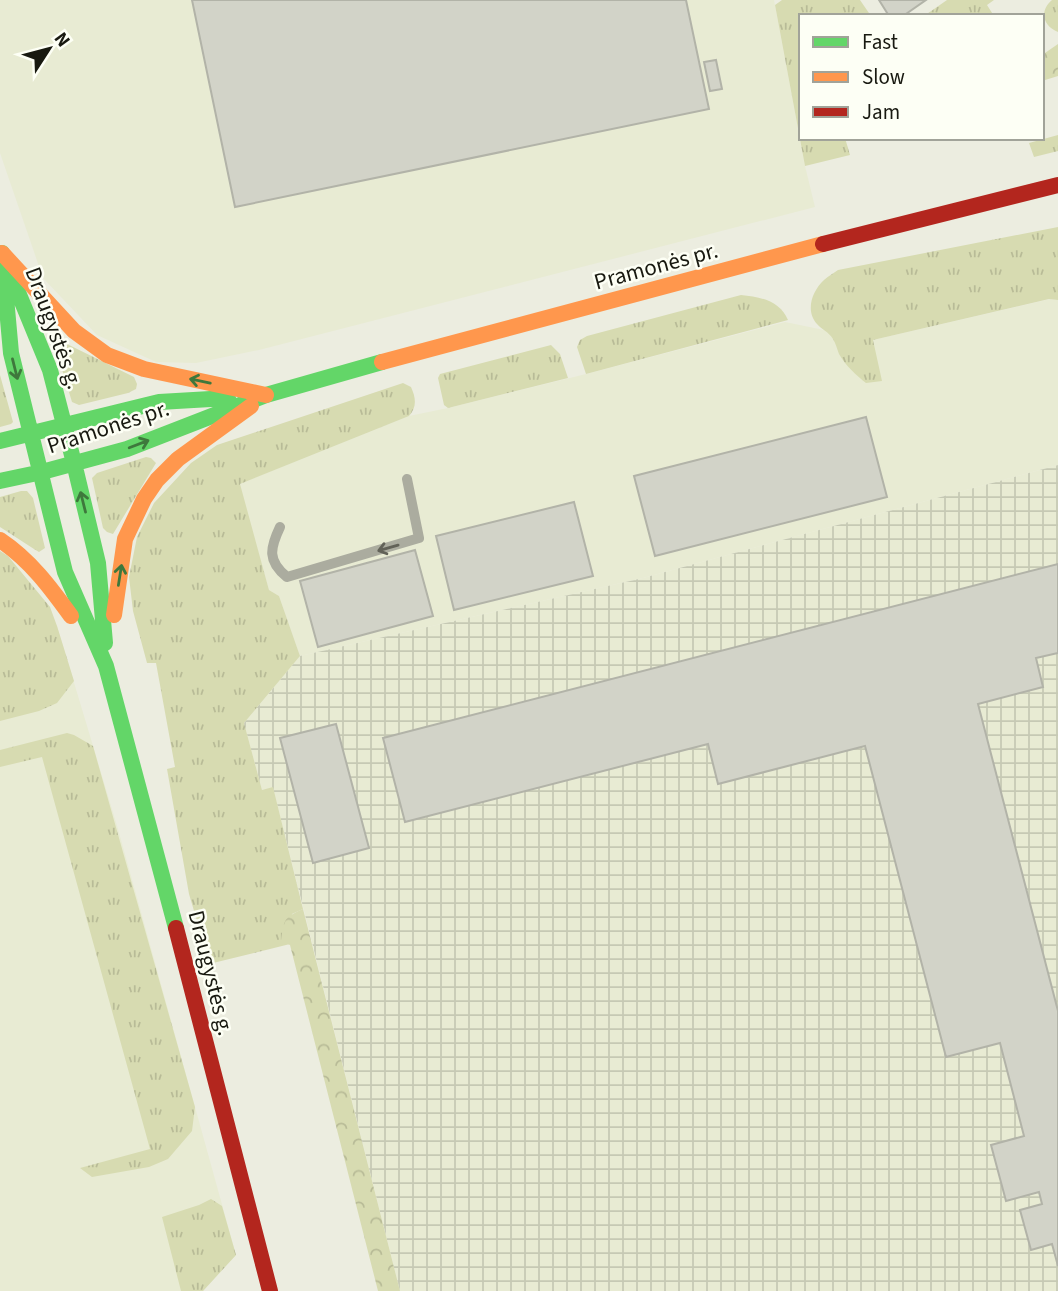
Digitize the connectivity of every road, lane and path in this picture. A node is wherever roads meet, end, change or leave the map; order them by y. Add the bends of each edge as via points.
1 (1055, 188) edge
2 (1, 252) edge
3 (266, 395) junction
4 (63, 424) junction
5 (31, 433) junction
6 (0, 441) edge
7 (74, 463) junction
8 (41, 472) junction
9 (407, 480) dead end
10 (0, 481) edge
11 (280, 527) dead end
12 (0, 540) edge
13 (106, 666) junction
14 (270, 1291) edge

1 - 3 main road, Pramonės pr. via 804,249
3 -> 2 main road via 144,369 107,355 74,331
2 - 4 main road, Draugystės g. via 50,370
2 -> 5 main road, Draugystės g. via 11,353
3 - 4 main road, Pramonės pr. via 159,402
7 -> 3 main road, Pramonės pr. via 127,449
13 -> 3 main road via 125,539 144,499 178,459
4 - 5 main road, Pramonės pr.
4 - 7 main road, Draugystės g.
5 - 6 main road, Pramonės pr.
5 - 8 main road, Draugystės g.
7 - 8 main road, Pramonės pr.
13 -> 7 main road, Draugystės g. via 98,563
8 - 10 main road, Pramonės pr.
8 - 13 main road, Draugystės g. via 65,572
9 -> 11 lane via 419,538 287,577 272,558
12 - 13 main road via 43,576
13 - 14 main road, Draugystės g.

